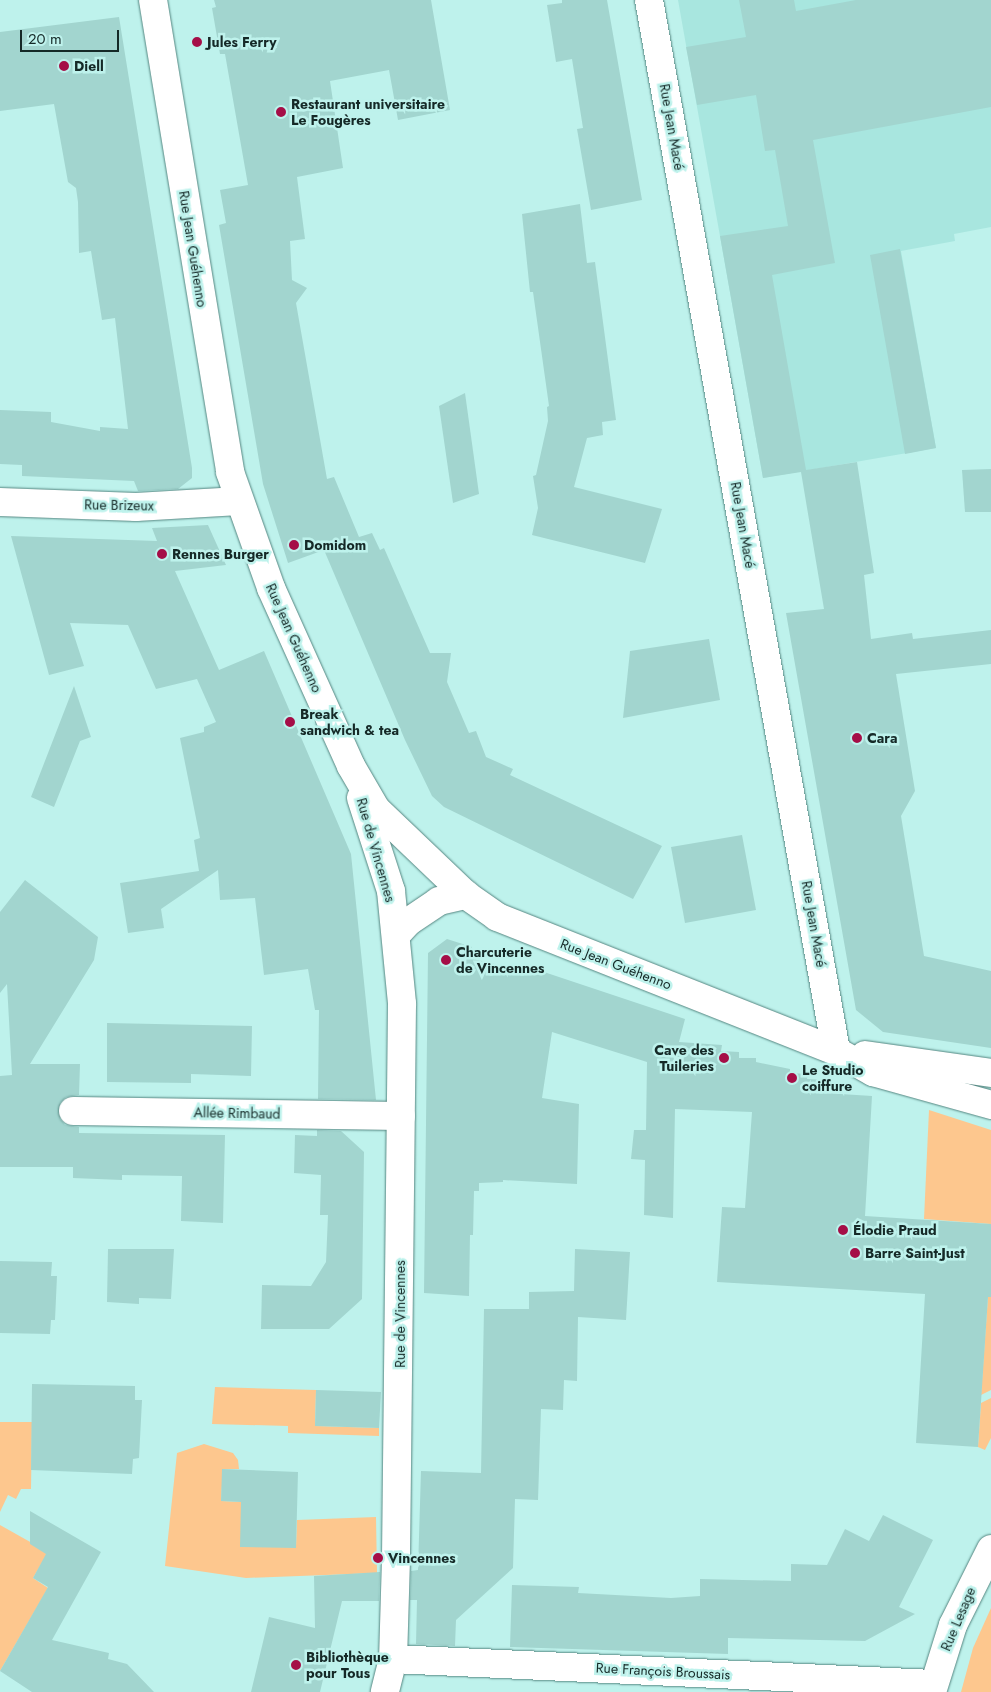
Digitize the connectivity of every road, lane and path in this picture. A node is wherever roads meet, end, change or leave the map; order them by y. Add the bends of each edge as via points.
1 (153, 0) edge
2 (649, 0) edge
3 (239, 501) junction
4 (0, 502) edge
5 (351, 766) junction
6 (466, 895) junction
7 (397, 934) junction
8 (836, 1051) junction
9 (991, 1073) edge
10 (991, 1105) edge
11 (73, 1111) dead end
12 (401, 1116) junction
13 (991, 1549) edge
14 (393, 1659) junction
15 (933, 1688) edge
16 (385, 1692) edge

1 - 3 main road, Rue Jean Guéhenno via 223,441
2 - 8 main road, Rue Jean Macé
3 - 4 main road, Rue Brizeux via 136,507
3 - 5 main road, Rue Jean Guéhenno via 271,588
5 - 6 main road, Rue Jean Guéhenno via 364,791 390,825
5 - 7 main road, Rue de Vincennes via 391,892
6 - 7 main road via 439,901 408,922
6 - 8 main road, Rue Jean Guéhenno via 497,917
7 - 12 main road, Rue de Vincennes via 402,1004
8 - 9 main road, Rue Jean Guéhenno
8 - 10 main road, Rue Jean Guéhenno via 873,1072
11 - 12 main road, Allée Rimbaud
12 - 14 main road, Rue de Vincennes
13 - 15 main road, Rue Lesage via 953,1625
14 - 15 main road, Rue François Broussais
14 - 16 main road, Rue de Vincennes

